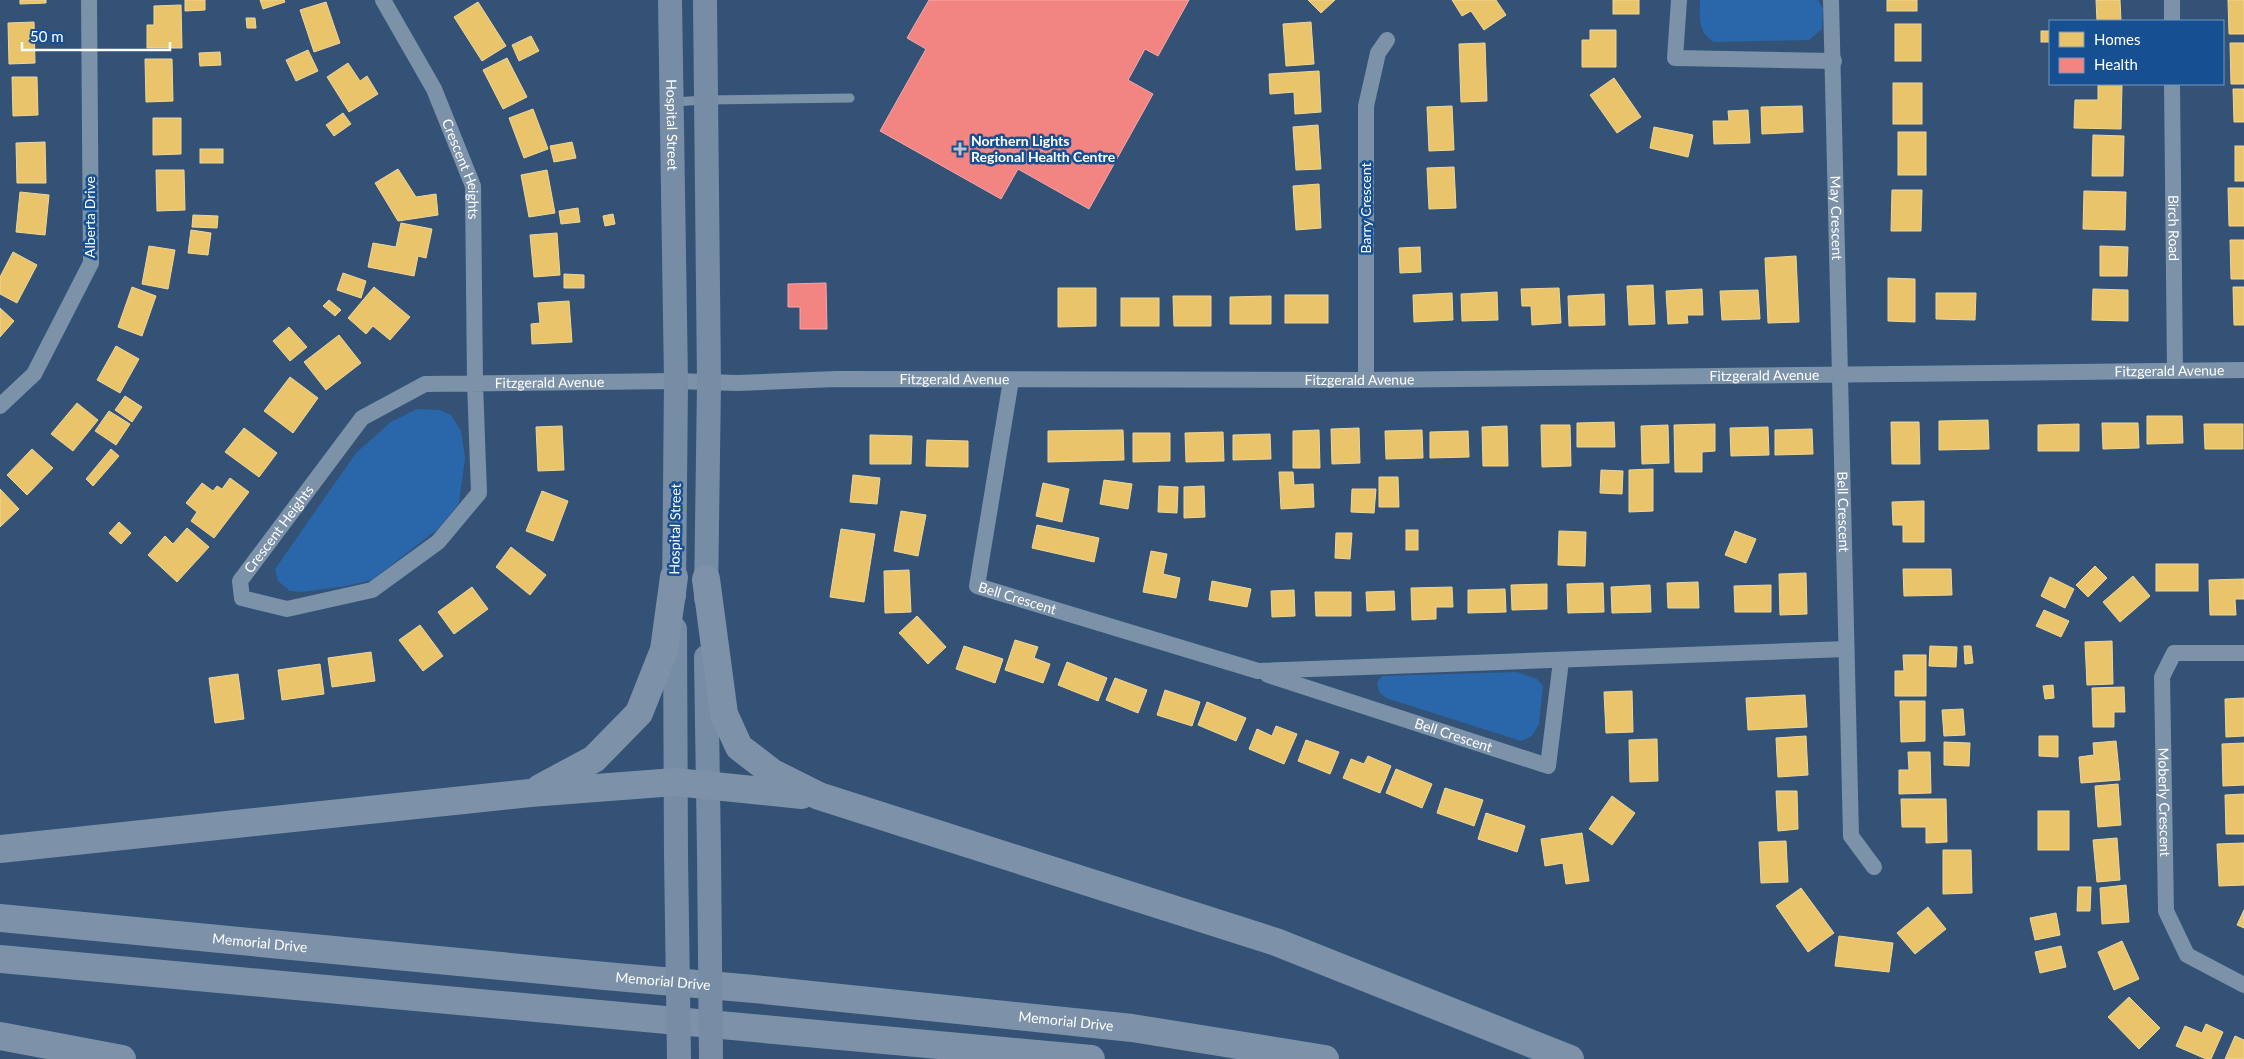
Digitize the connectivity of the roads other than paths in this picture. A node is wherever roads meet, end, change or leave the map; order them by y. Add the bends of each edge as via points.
1 (89, 0) edge
2 (383, 0) edge
3 (670, 0) edge
4 (705, 0) edge
5 (1679, 0) edge
6 (1831, 0) edge
7 (2172, 0) edge
8 (2172, 20) edge
9 (1387, 40) dead end
10 (1834, 61) junction
11 (2172, 85) edge
12 (850, 98) dead end
13 (706, 100) junction
14 (672, 102) junction
15 (2244, 370) edge
16 (2175, 371) junction
17 (1841, 375) junction
18 (1011, 380) junction
19 (1366, 380) junction
20 (676, 381) junction
21 (475, 383) junction
22 (709, 383) junction
23 (0, 406) edge
24 (674, 577) junction
25 (706, 579) junction
26 (1846, 650) junction
27 (2244, 653) edge
28 (1561, 661) junction
29 (1258, 671) junction
30 (675, 782) junction
31 (707, 785) junction
32 (530, 793) junction
33 (819, 796) junction
34 (0, 849) edge
35 (1874, 867) dead end
36 (0, 918) edge
37 (0, 959) edge
38 (2244, 985) edge
39 (0, 1036) edge
40 (122, 1059) edge
41 (679, 1059) edge
42 (711, 1059) edge
43 (1092, 1059) edge
44 (1325, 1059) edge
45 (1570, 1059) edge

1 - 23 street, Alberta Drive via 91,263 34,374
2 - 21 street, Crescent Heights via 434,89 473,186
3 - 14 main road, Hospital Street
4 - 13 main road
5 - 10 street via 1675,58
6 - 10 street, May Crescent
7 - 8 street
9 - 19 street, Barry Crescent via 1378,53 1366,106
10 - 17 street, May Crescent
11 - 16 street, Birch Road
12 - 13 lane
13 - 14 lane
13 - 22 main road
14 - 20 main road, Hospital Street
15 - 16 street, Fitzgerald Avenue
16 - 17 street, Fitzgerald Avenue
17 - 19 street, Fitzgerald Avenue
17 - 26 street, Bell Crescent
18 - 19 street, Fitzgerald Avenue
18 - 22 street, Fitzgerald Avenue via 836,379
18 - 29 street, Bell Crescent via 977,586
20 - 21 street, Fitzgerald Avenue
20 - 22 street, Fitzgerald Avenue
20 - 24 main road, Hospital Street
21 - 21 street, Crescent Heights via 425,384 362,418 240,581 242,598 286,609 372,590 438,542 480,493
22 - 25 main road
24 - 30 main road, Hospital Street
24 - 32 highway via 664,650 639,713 594,759
25 - 31 main road
25 - 33 highway via 724,714 739,747 773,773
26 - 28 street, Bell Crescent
26 - 35 street, Bell Crescent via 1851,836
27 - 38 street, Moberly Crescent via 2174,653 2162,677 2166,912 2187,955
28 - 29 street, Bell Crescent
28 - 29 street, Bell Crescent via 1548,766
30 - 31 highway
30 - 32 highway
30 - 41 main road, Hospital Street, bridge
31 - 33 highway
31 - 42 main road, bridge
32 - 34 highway
33 - 45 highway via 1276,942
36 - 44 highway, Memorial Drive via 1113,1026
37 - 43 highway
39 - 40 highway

